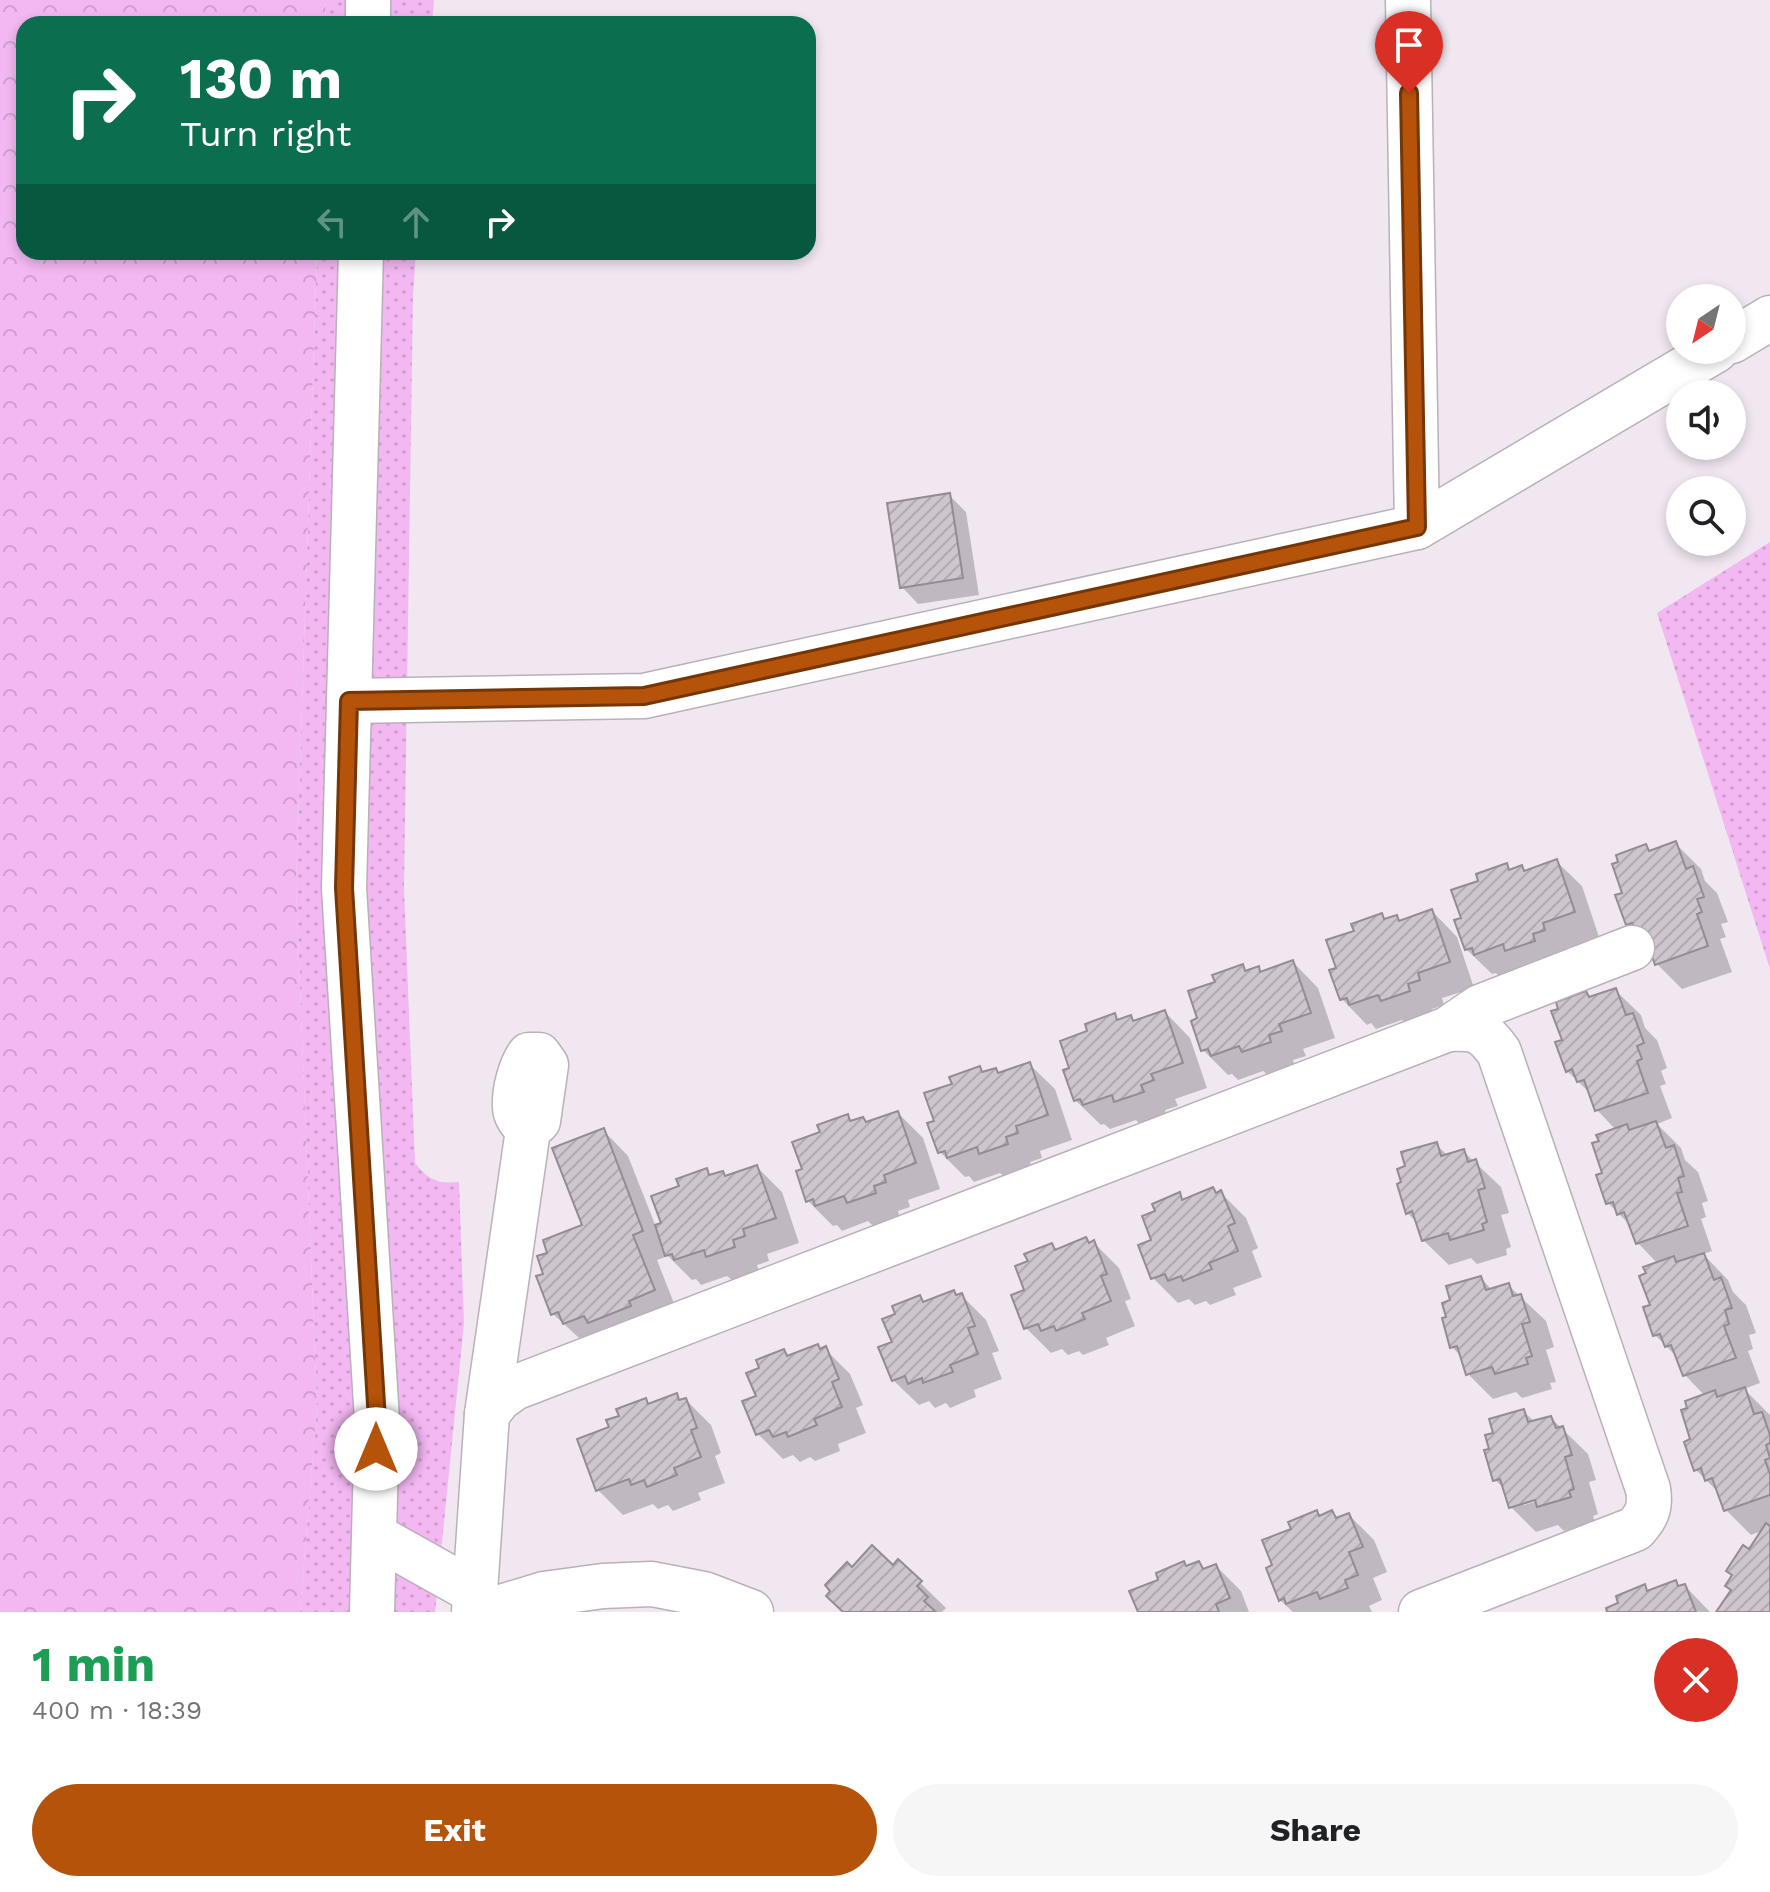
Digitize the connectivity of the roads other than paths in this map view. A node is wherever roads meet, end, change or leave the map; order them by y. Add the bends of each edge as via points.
1 (1408, 0) edge
2 (361, 260) edge
3 (1770, 318) edge
4 (1746, 333) edge
5 (1692, 364) edge
6 (1417, 527) junction
7 (349, 701) junction
8 (1632, 948) dead end
9 (1448, 1029) junction
10 (528, 1130) dead end
11 (487, 1414) junction
12 (375, 1536) junction
13 (478, 1605) edge
14 (372, 1612) edge
15 (751, 1612) edge
16 (1421, 1612) edge

1 - 6 street
2 - 7 street
3 - 4 street
5 - 6 street
6 - 7 street via 644,696
7 - 12 street via 344,888 377,1420
8 - 9 street via 1480,1007
9 - 11 street via 514,1388
9 - 16 street via 1472,1028 1499,1052 1650,1505 1635,1529
10 - 11 street
11 - 13 street
12 - 13 street
12 - 14 street
13 - 15 street via 490,1608 544,1594 652,1584 704,1594

